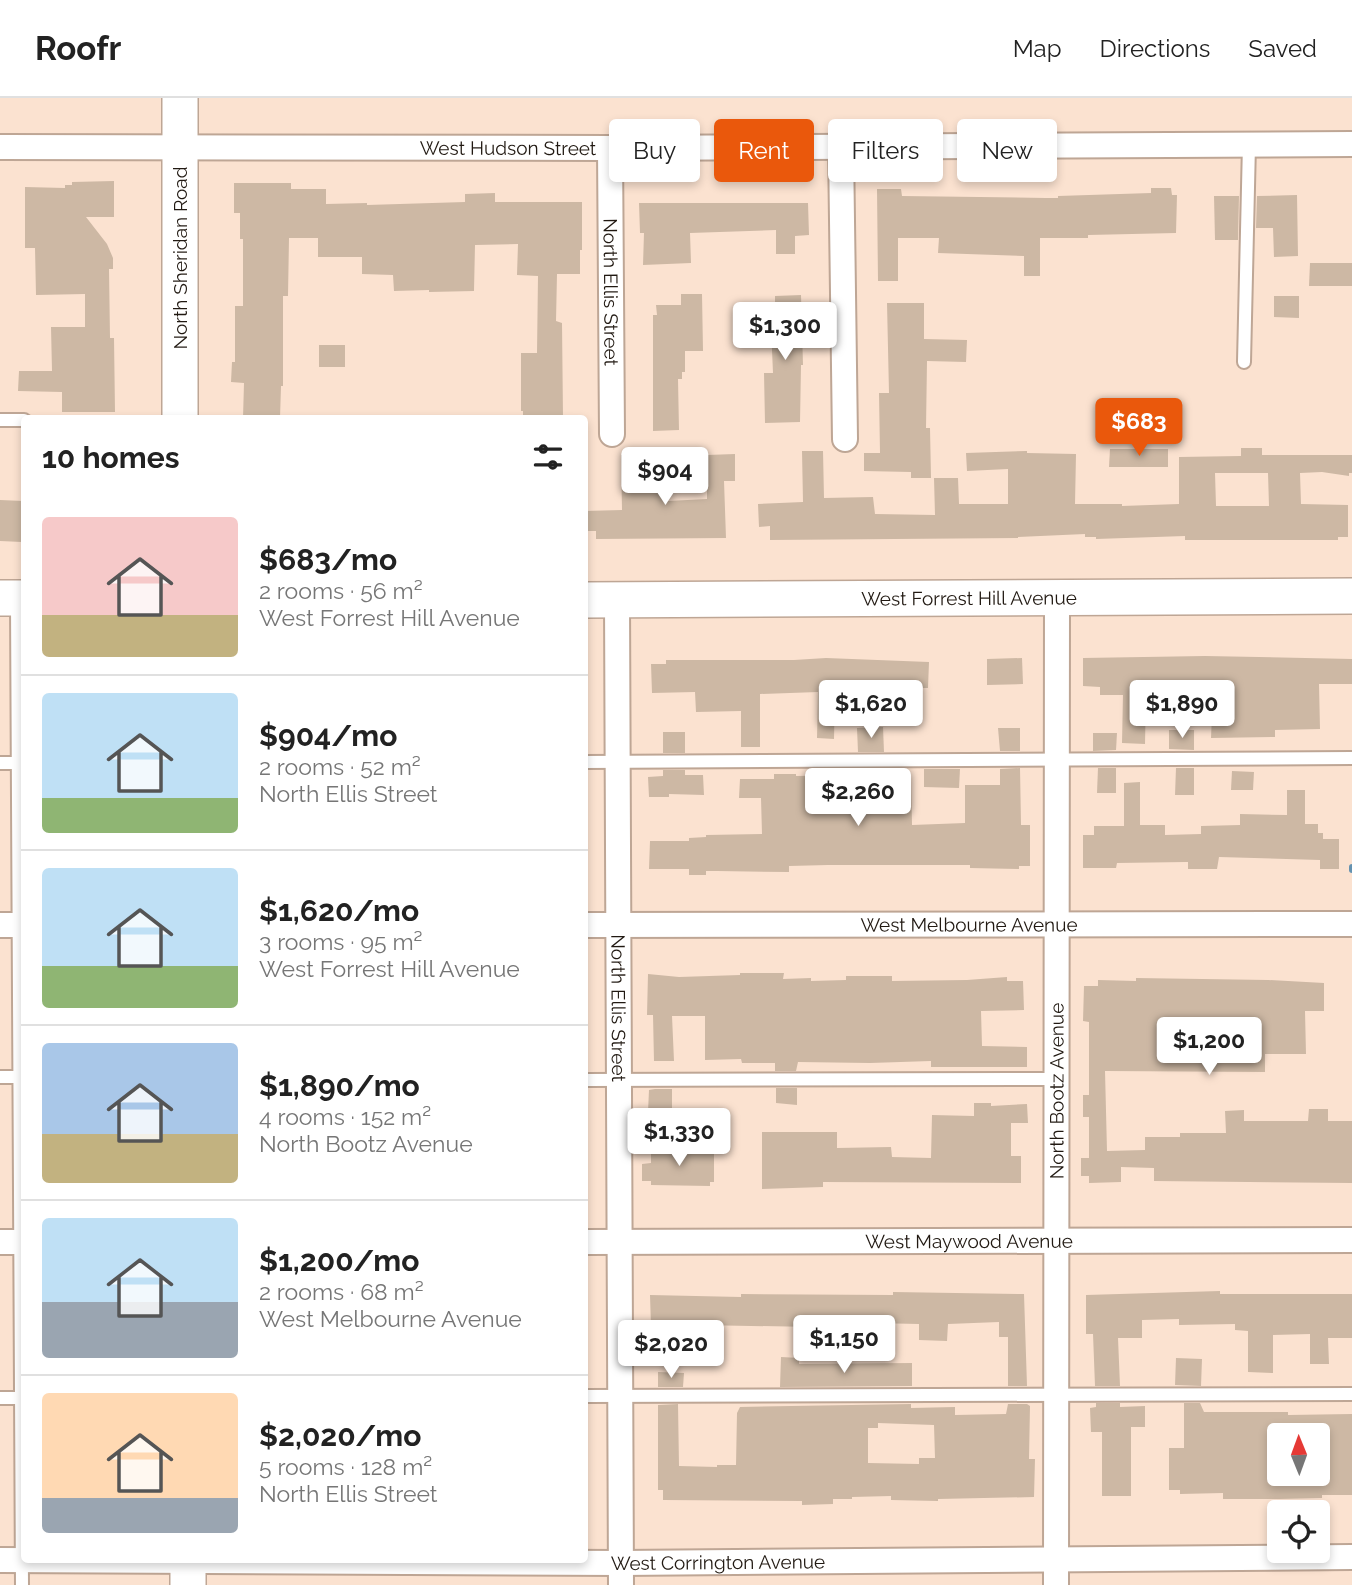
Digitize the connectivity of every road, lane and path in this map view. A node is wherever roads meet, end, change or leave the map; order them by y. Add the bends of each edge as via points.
1 (180, 98) edge
2 (1249, 144) junction
3 (1352, 144) edge
4 (943, 146) edge
5 (0, 147) edge
6 (828, 147) edge
7 (609, 148) edge
8 (700, 148) edge
9 (180, 149) junction
10 (610, 182) edge
11 (841, 182) edge
12 (1244, 362) dead end
13 (180, 415) edge
14 (0, 420) edge
15 (21, 420) edge
16 (612, 434) dead end
17 (845, 439) dead end
18 (1057, 596) junction
19 (1352, 596) edge
20 (14, 598) edge
21 (601, 600) edge
22 (1352, 758) edge
23 (1056, 760) junction
24 (588, 762) edge
25 (618, 762) junction
26 (0, 763) edge
27 (18, 763) junction
28 (1352, 924) edge
29 (15, 925) edge
30 (588, 925) edge
31 (619, 925) junction
32 (1057, 925) junction
33 (0, 1077) edge
34 (20, 1077) junction
35 (1056, 1079) junction
36 (588, 1080) edge
37 (620, 1080) junction
38 (1056, 1240) junction
39 (1352, 1240) edge
40 (15, 1242) edge
41 (588, 1242) edge
42 (621, 1242) junction
43 (1352, 1394) edge
44 (1056, 1395) junction
45 (588, 1396) edge
46 (621, 1396) junction
47 (0, 1398) edge
48 (21, 1398) junction
49 (1352, 1557) edge
50 (1056, 1559) junction
51 (11, 1560) edge
52 (70, 1563) edge
53 (312, 1563) edge
54 (394, 1563) edge
55 (188, 1569) edge
56 (621, 1574) edge
57 (22, 1585) edge
58 (1056, 1585) edge

1 - 9 main road, North Sheridan Road
2 - 3 street, West Hudson Street
2 - 4 street, West Hudson Street
2 - 12 lane
5 - 9 street, West Hudson Street
6 - 8 street, West Hudson Street
7 - 9 street, West Hudson Street
9 - 13 main road, North Sheridan Road
10 - 16 street, North Ellis Street
11 - 17 street
14 - 15 lane
18 - 19 main road, West Forrest Hill Avenue
18 - 21 main road, West Forrest Hill Avenue
18 - 23 street, North Bootz Avenue
20 - 27 lane
21 - 25 street, North Ellis Street
22 - 23 lane
23 - 25 lane
23 - 32 street, North Bootz Avenue
24 - 25 lane
25 - 31 street, North Ellis Street
26 - 27 lane
27 - 29 lane
28 - 32 street, West Melbourne Avenue
29 - 34 lane
30 - 31 street, West Melbourne Avenue
31 - 32 street, West Melbourne Avenue
31 - 37 street, North Ellis Street
32 - 35 street, North Bootz Avenue
33 - 34 lane
34 - 40 lane
35 - 37 lane
35 - 38 street, North Bootz Avenue
36 - 37 lane
37 - 42 street, North Ellis Street
38 - 39 street, West Maywood Avenue
38 - 42 street, West Maywood Avenue
38 - 44 street, North Bootz Avenue
40 - 48 lane
41 - 42 street, West Maywood Avenue
42 - 46 street, North Ellis Street
43 - 44 lane
44 - 46 lane
44 - 50 street, North Bootz Avenue
45 - 46 lane
46 - 56 street, North Ellis Street
47 - 48 lane
48 - 51 lane
49 - 50 street, West Corrington Avenue
50 - 56 street, West Corrington Avenue
50 - 58 street, North Bootz Avenue
51 - 57 lane
52 - 55 street, West Corrington Avenue
53 - 55 street, West Corrington Avenue
54 - 56 street, West Corrington Avenue

